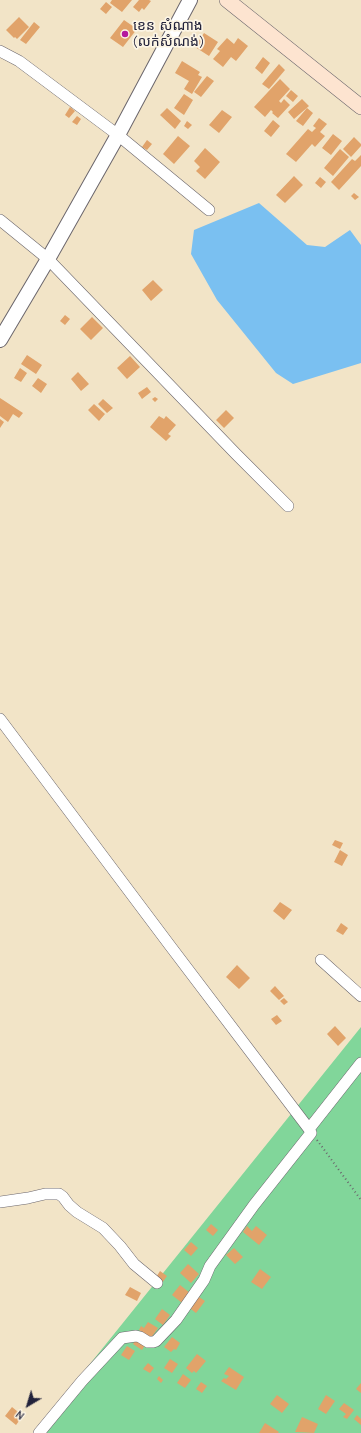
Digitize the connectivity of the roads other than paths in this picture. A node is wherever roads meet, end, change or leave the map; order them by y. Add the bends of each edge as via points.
1 (190, 0) edge
2 (227, 0) edge
3 (0, 51) edge
4 (361, 107) edge
5 (118, 135) junction
6 (209, 210) dead end
7 (0, 220) edge
8 (48, 259) junction
9 (0, 340) edge
10 (288, 506) dead end
11 (0, 719) edge
12 (321, 960) dead end
13 (361, 996) edge
14 (361, 1063) edge
15 (310, 1131) junction
16 (0, 1202) edge
17 (157, 1283) dead end
18 (39, 1433) edge

1 - 5 street
2 - 4 main road
3 - 5 street via 19,61
5 - 6 street
5 - 8 street
7 - 8 street
8 - 9 street
8 - 10 street
11 - 15 street
12 - 13 street
14 - 15 street
15 - 18 street via 210,1266 204,1280 176,1320 153,1342 136,1336 122,1338
16 - 17 street via 59,1194 77,1212 103,1228 134,1264

